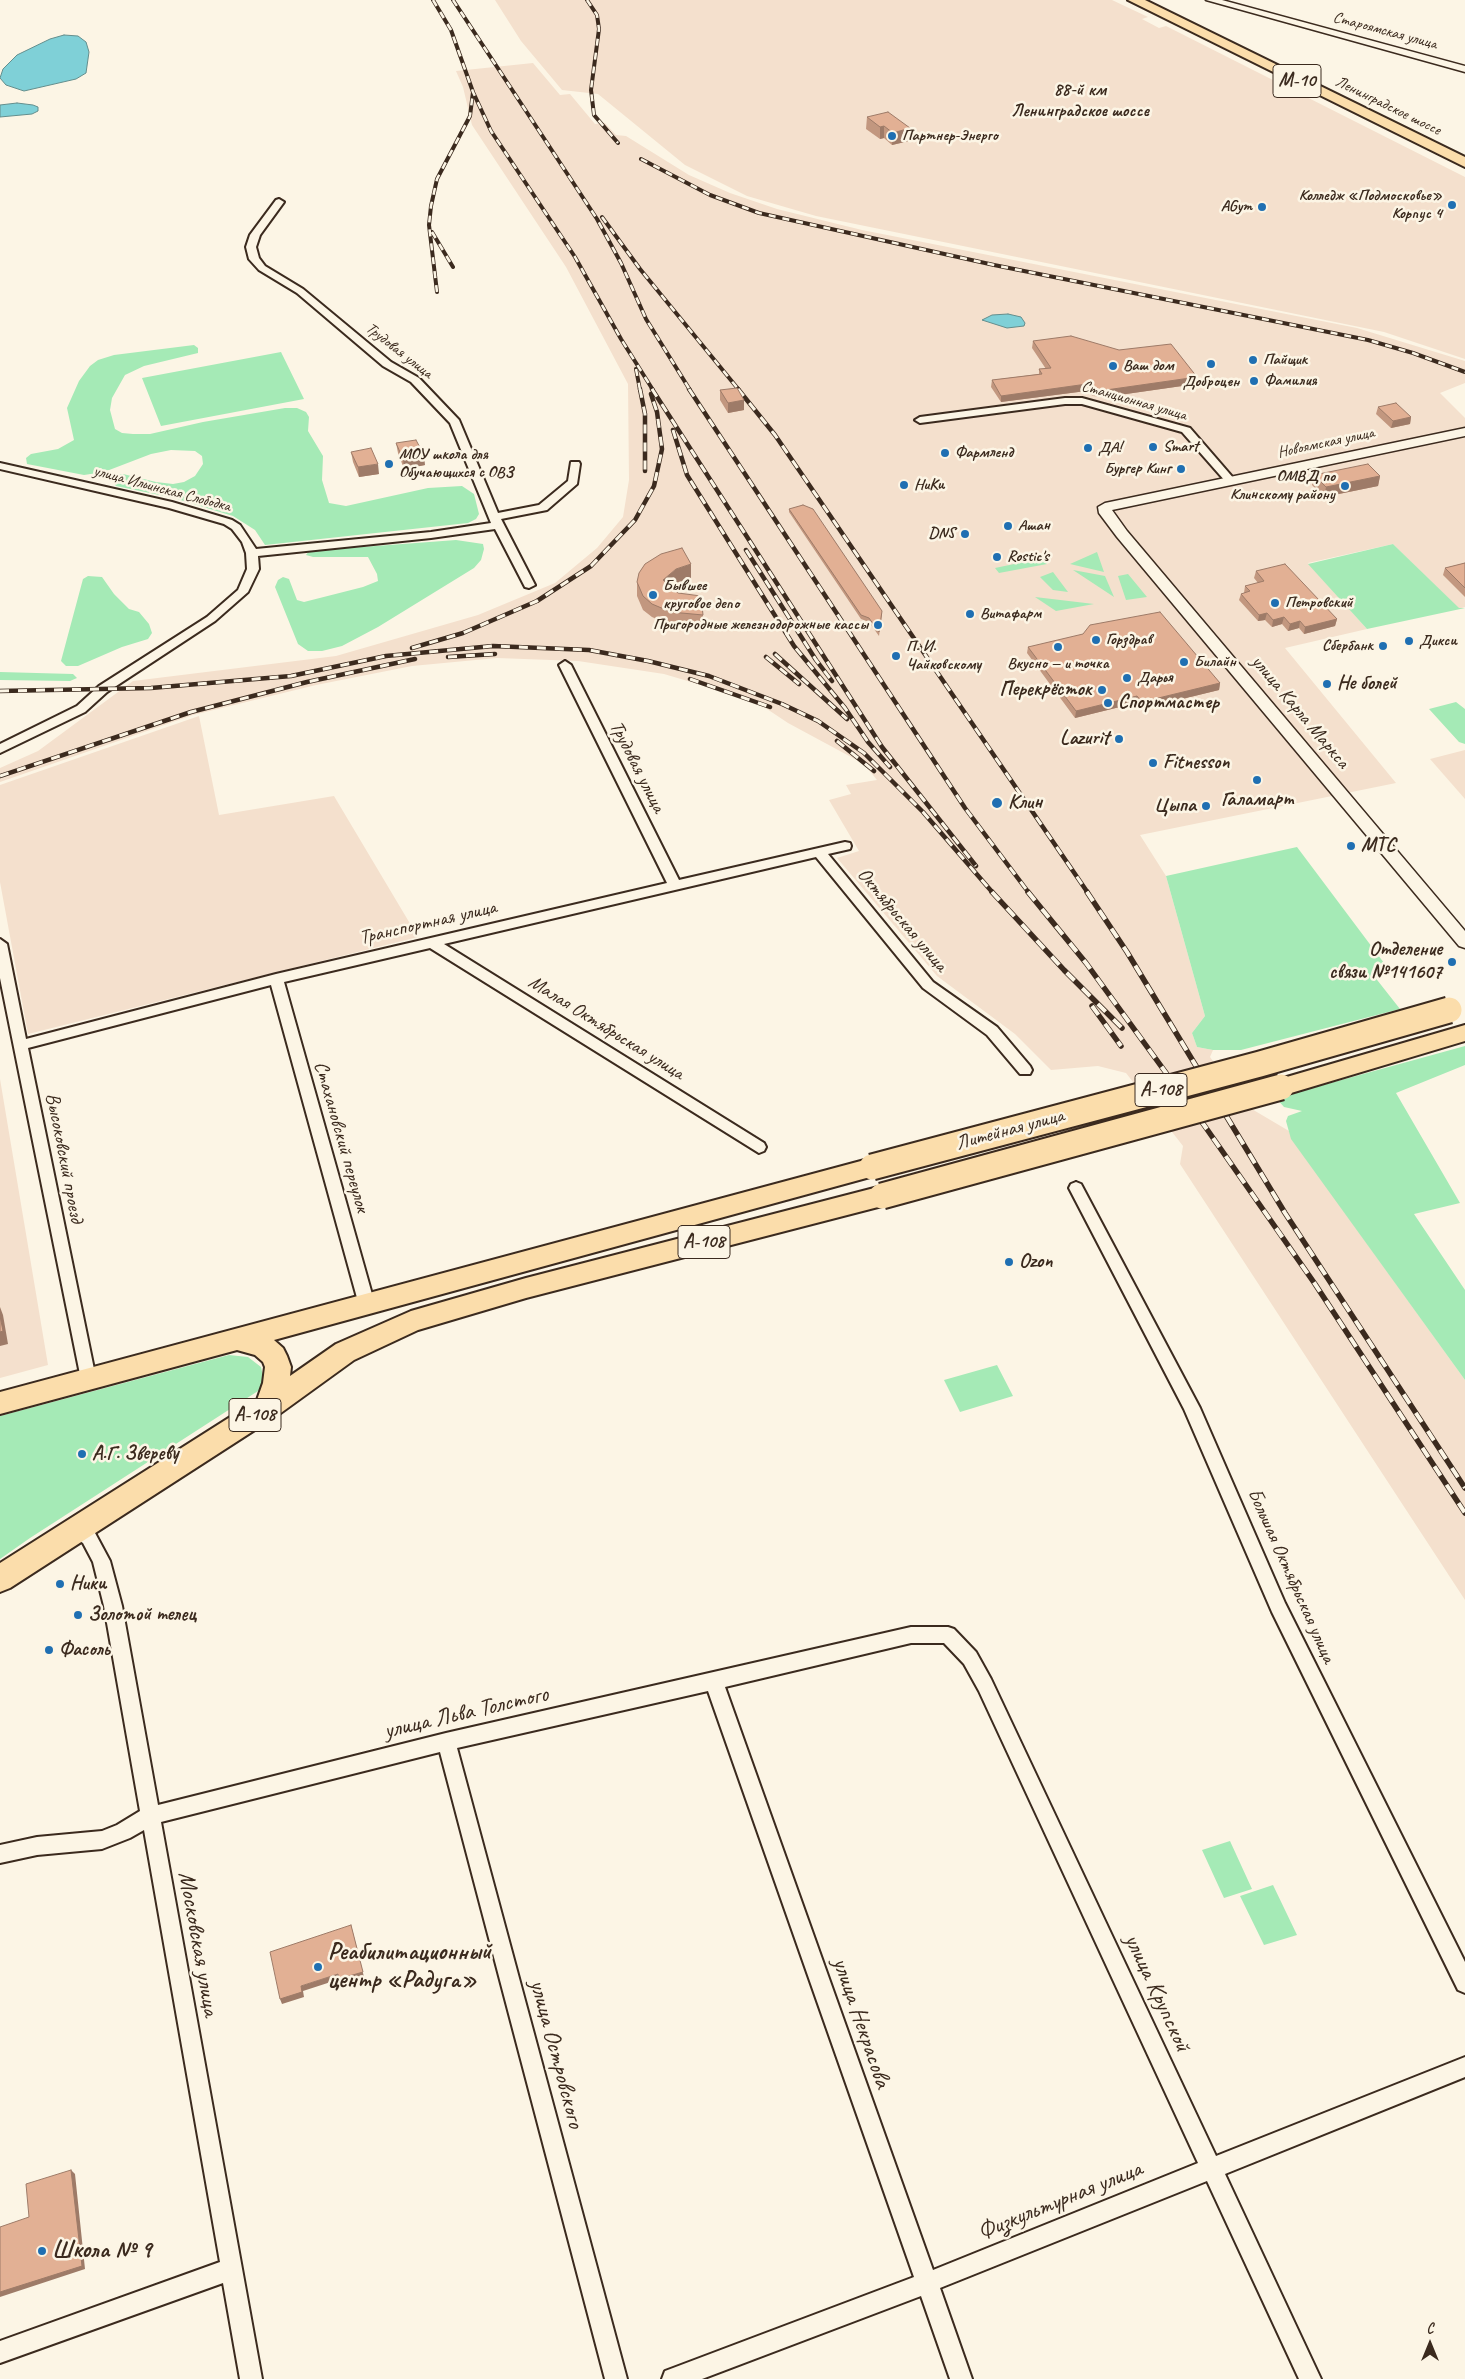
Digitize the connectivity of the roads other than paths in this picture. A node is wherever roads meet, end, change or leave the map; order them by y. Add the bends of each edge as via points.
1 (1135, 0) edge
2 (1148, 0) edge
3 (1211, 0) edge
4 (1465, 69) edge
5 (1465, 156) edge
6 (1465, 163) edge
7 (279, 202) dead end
8 (920, 420) dead end
9 (1465, 432) edge
10 (575, 464) dead end
11 (0, 466) edge
12 (1230, 480) junction
13 (1106, 507) junction
14 (496, 521) junction
15 (252, 553) junction
16 (530, 585) dead end
17 (565, 665) dead end
18 (0, 748) edge
19 (845, 846) dead end
20 (819, 852) junction
21 (675, 885) junction
22 (1465, 922) edge
23 (1465, 942) edge
24 (432, 943) junction
25 (0, 944) edge
26 (276, 980) junction
27 (1457, 1008) edge
28 (1465, 1033) edge
29 (21, 1045) junction
30 (1025, 1070) dead end
31 (759, 1147) dead end
32 (1076, 1188) dead end
33 (367, 1304) junction
34 (237, 1339) junction
35 (88, 1379) junction
36 (0, 1403) edge
37 (268, 1407) junction
38 (75, 1529) junction
39 (0, 1579) edge
40 (948, 1635) joint
41 (714, 1682) junction
42 (446, 1742) junction
43 (150, 1816) junction
44 (0, 1854) edge
45 (1465, 1983) edge
46 (1465, 2067) edge
47 (1213, 2169) junction
48 (231, 2268) junction
49 (926, 2283) junction
50 (0, 2352) edge
51 (251, 2379) edge
52 (616, 2379) edge
53 (673, 2379) edge
54 (962, 2379) edge
55 (1310, 2379) edge

1 - 6 highway, Ленинградское шоссе / М-10
2 - 5 highway, Ленинградское шоссе / М-10
3 - 4 street, Староямская улица
7 - 14 street, Трудовая улица via 255,235 251,248 254,259 262,268 300,291 387,364 414,380 455,422
8 - 12 street, Станционная улица via 1082,401 1186,430
9 - 12 street, Новоямская улица
10 - 14 street via 573,482 543,508
11 - 15 street, улица Ильинская Слободка via 216,517 236,527
12 - 13 street, Новоямская улица
13 - 22 street, улица Карла Маркса via 1116,513
13 - 23 street, улица Карла Маркса via 1106,513 1122,534
14 - 15 street via 431,535
14 - 16 street, Трудовая улица
15 - 18 street via 253,568 249,581 237,598 211,619 114,683 81,709
17 - 21 street, Трудовая улица
19 - 20 street, Транспортная улица
20 - 21 street, Транспортная улица
20 - 30 street, Октябрьская улица via 928,985 992,1031
21 - 24 street, Транспортная улица
24 - 26 street, Транспортная улица
24 - 31 street, Малая Октябрьская улица
25 - 29 street, Высоковский проезд
26 - 29 street, Транспортная улица
26 - 33 street, Стахановский переулок
27 - 33 highway, Литейная улица / А-108, bridge
28 - 37 highway, Литейная улица / А-108, bridge via 1282,1087 882,1196 526,1288 411,1322 345,1352
29 - 35 street, Высоковский проезд
32 - 45 street, Большая Октябрьская улица via 1192,1408 1278,1606
33 - 34 highway, А-108
34 - 35 highway, А-108
34 - 37 highway via 254,1342 274,1356 278,1366 276,1383
35 - 36 highway, А-108
37 - 38 highway, А-108
38 - 39 highway, А-108
38 - 43 street, Московская улица via 89,1538 101,1561 113,1606
40 - 41 street, улица Льва Толстого via 912,1635
40 - 47 street, улица Крупской via 970,1658 985,1686
41 - 42 street, улица Льва Толстого
41 - 49 street, улица Некрасова
42 - 43 street, улица Льва Толстого
42 - 52 street, улица Островского
43 - 44 street, улица Льва Толстого via 102,1840 37,1846
43 - 48 street, Московская улица
46 - 47 street, Физкультурная улица
47 - 49 street, Физкультурная улица
47 - 55 street, улица Крупской
48 - 50 street
48 - 51 street, Московская улица
49 - 53 street, Физкультурная улица
49 - 54 street, улица Некрасова

